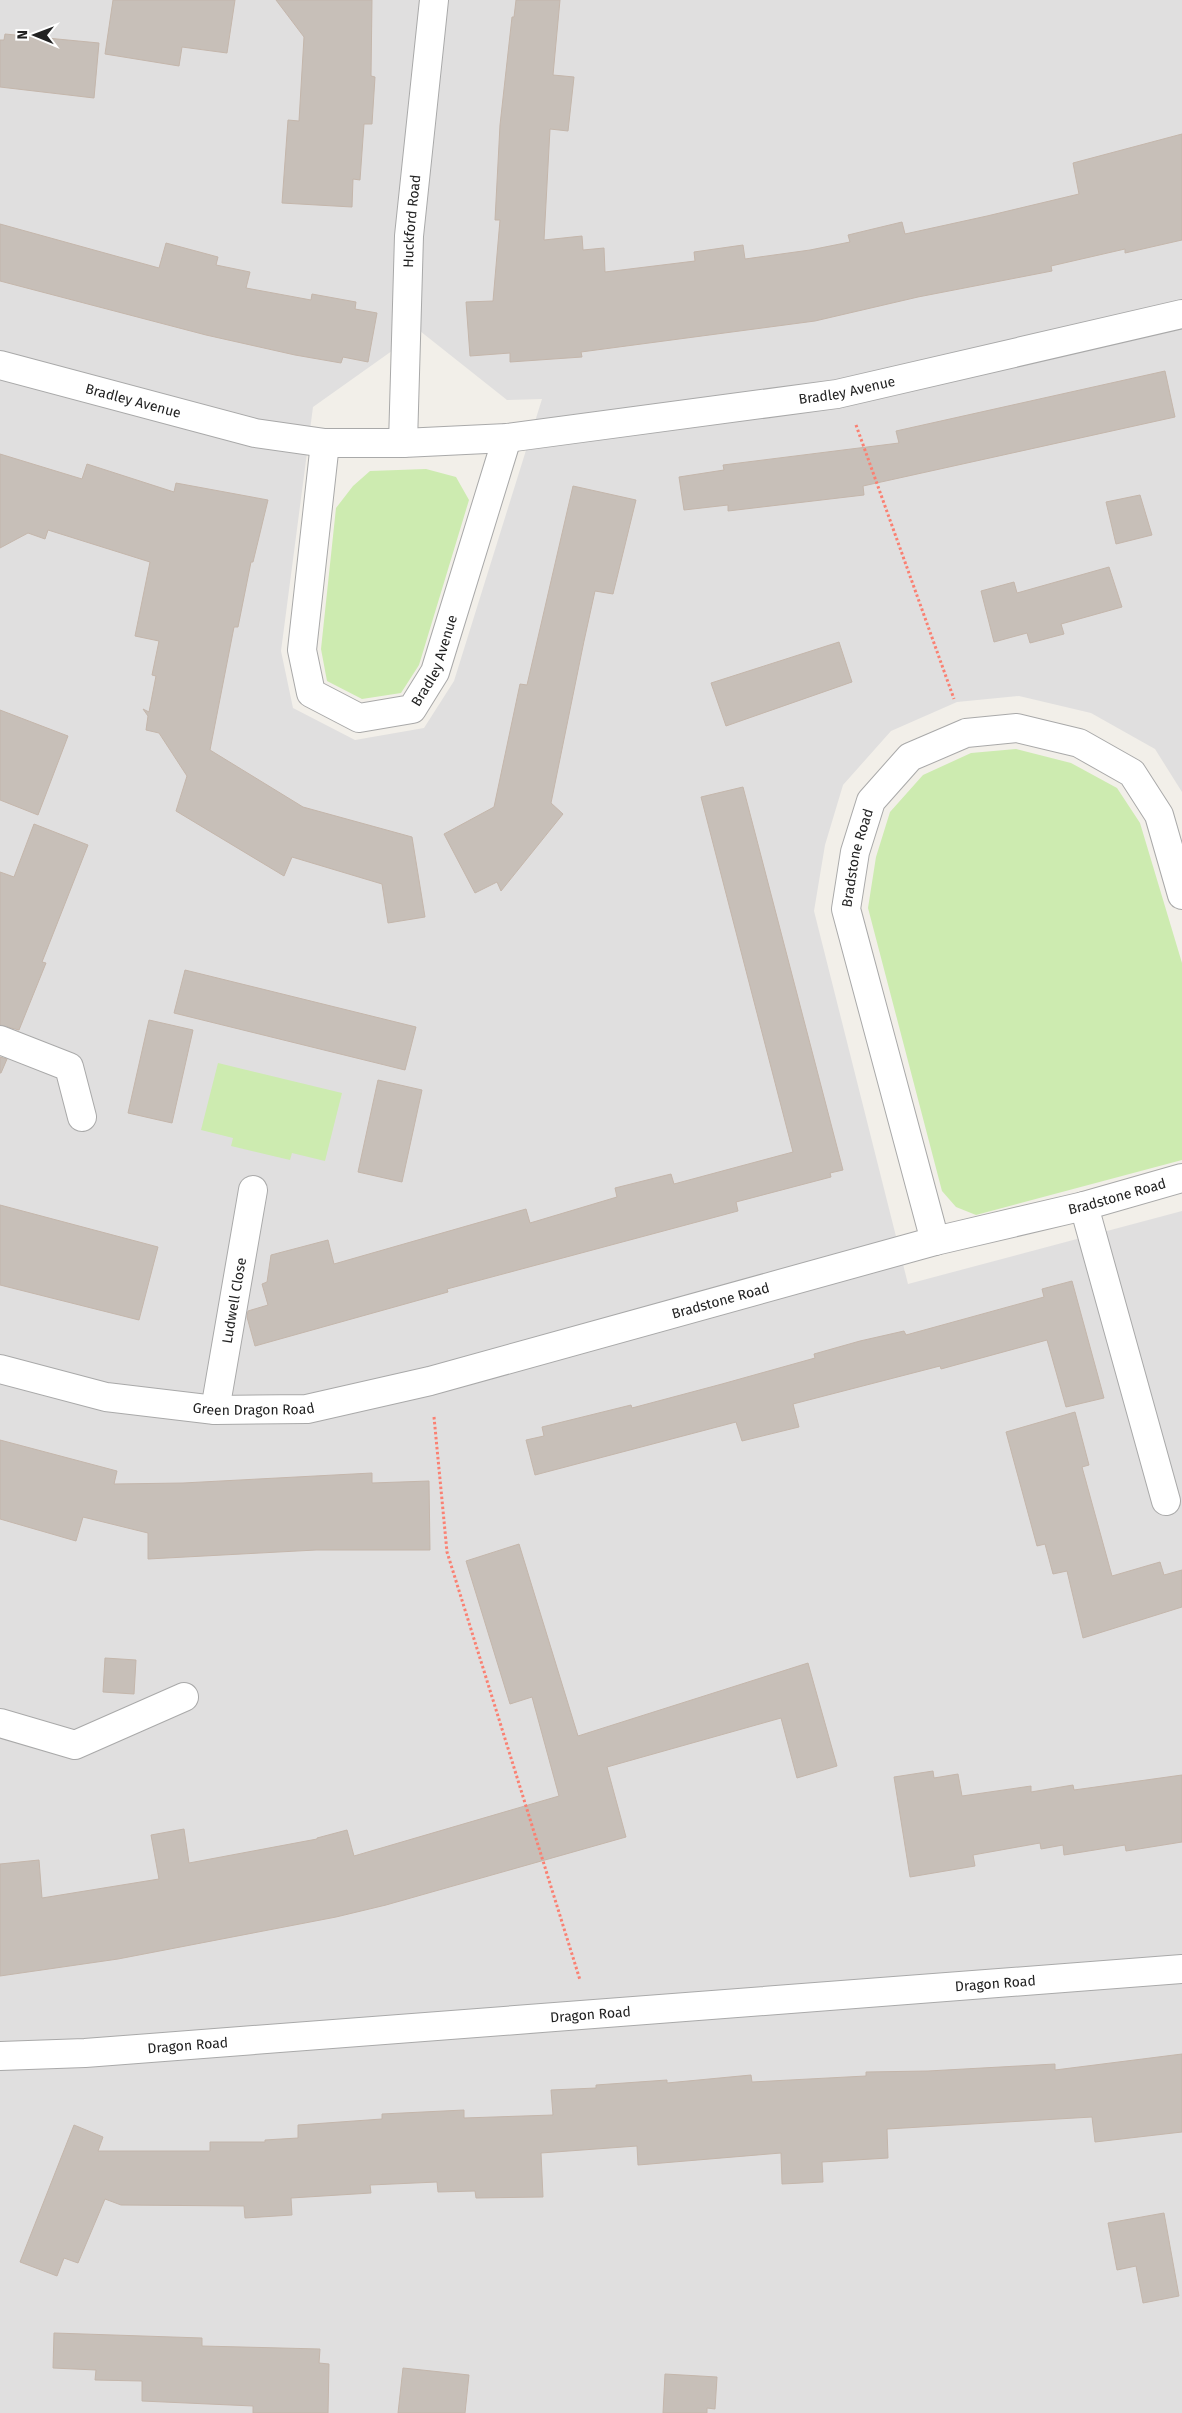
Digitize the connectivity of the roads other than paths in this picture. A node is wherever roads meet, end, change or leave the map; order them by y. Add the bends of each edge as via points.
1 (434, 0) edge
2 (1182, 314) edge
3 (0, 365) edge
4 (507, 438) junction
5 (325, 442) junction
6 (403, 444) junction
7 (1182, 895) edge
8 (0, 1040) edge
9 (82, 1117) dead end
10 (1182, 1178) edge
11 (253, 1190) dead end
12 (1084, 1206) junction
13 (935, 1241) junction
14 (505, 1360) joint
15 (0, 1368) edge
16 (215, 1410) junction
17 (1166, 1501) dead end
18 (184, 1697) dead end
19 (0, 1723) edge
20 (1182, 1969) edge
21 (0, 2056) edge

1 - 6 street, Huckford Road via 409,236
2 - 4 street, Bradley Avenue via 844,393
3 - 5 street, Bradley Avenue via 255,433
4 - 5 street, Bradley Avenue via 435,672 412,709 358,718 312,693 302,650
4 - 6 street, Bradley Avenue
5 - 6 street, Bradley Avenue
7 - 13 street, Bradstone Road via 1159,815 1132,773 1079,743 1017,728 966,733 910,757 872,801 855,852 846,909
8 - 9 street via 70,1067
10 - 12 street, Bradstone Road
11 - 16 street, Ludwell Close
12 - 13 street, Bradstone Road
12 - 17 street
13 - 14 street, Bradstone Road
14 - 16 street, Green Dragon Road via 307,1409
15 - 16 street, Green Dragon Road via 106,1397
18 - 19 street via 75,1745
20 - 21 street, Dragon Road via 85,2053

